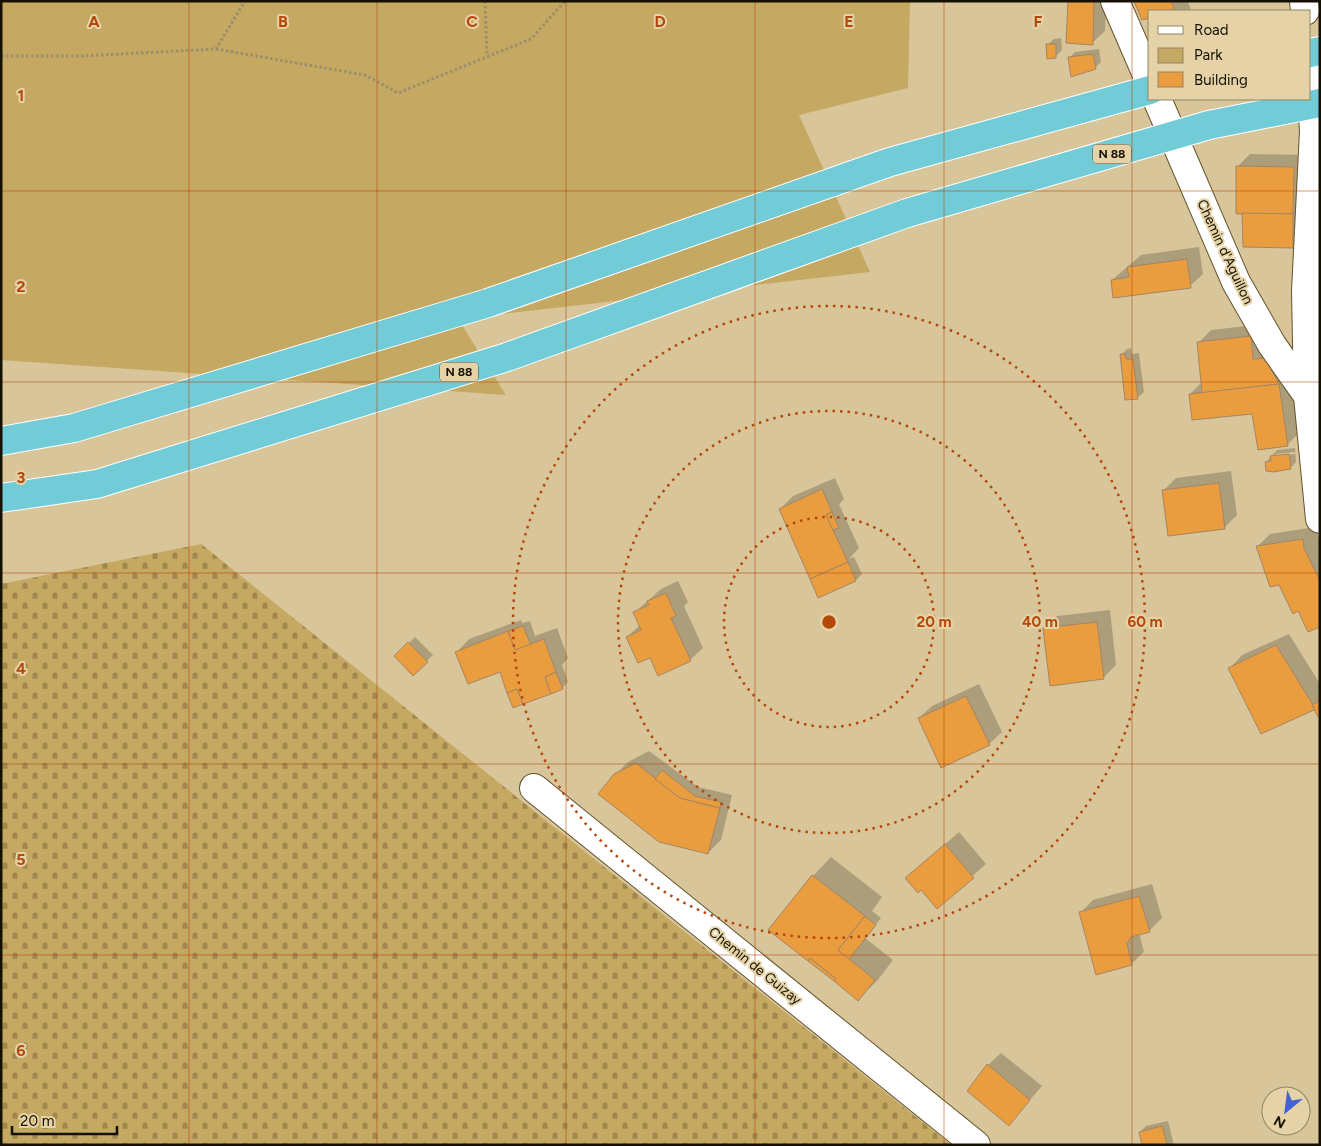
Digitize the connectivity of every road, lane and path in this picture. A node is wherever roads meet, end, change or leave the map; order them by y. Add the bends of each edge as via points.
1 (245, 1) edge
2 (485, 1) edge
3 (565, 1) edge
4 (1115, 1) edge
5 (216, 49) junction
6 (1, 56) edge
7 (487, 56) junction
8 (1148, 77) edge
9 (1311, 87) edge
10 (1148, 91) edge
11 (1157, 100) edge
12 (1320, 103) edge
13 (1308, 396) junction
14 (1, 441) edge
15 (1, 498) edge
16 (1320, 519) edge
17 (534, 788) dead end
18 (976, 1145) edge

1 - 5 path
2 - 7 path
3 - 7 path via 531,39
4 - 8 street
5 - 6 path via 83,56
5 - 7 path via 365,75 398,94
9 - 13 street via 1314,131 1306,291
10 - 14 highway via 890,162 488,303 74,428
11 - 13 street, Chemin d'Aguillon via 1236,282 1272,345
12 - 15 highway, N 88, bridge via 1209,125 907,213 507,358 97,484
13 - 16 street
17 - 18 street, Chemin de Guizay

